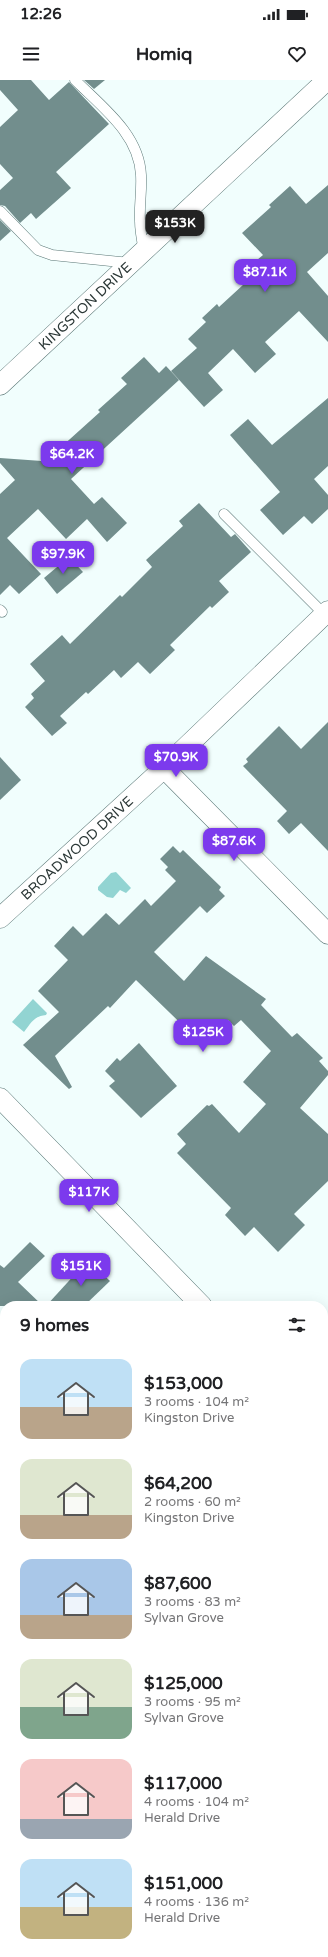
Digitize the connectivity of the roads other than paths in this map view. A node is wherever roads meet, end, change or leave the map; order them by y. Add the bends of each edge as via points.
1 (75, 80) edge
2 (327, 80) edge
3 (0, 211) edge
4 (137, 257) junction
5 (0, 385) edge
6 (224, 514) dead end
7 (327, 615) edge
8 (164, 768) junction
9 (0, 918) edge
10 (328, 934) edge
11 (0, 1098) edge
12 (197, 1301) edge

1 - 4 lane via 121,127 138,158 141,174
2 - 4 street, KINGSTON DRIVE
3 - 4 lane via 38,250 52,255
4 - 5 street, KINGSTON DRIVE
6 - 7 lane
7 - 8 street, BROADWOOD DRIVE
8 - 9 street, BROADWOOD DRIVE
8 - 10 street
11 - 12 street

